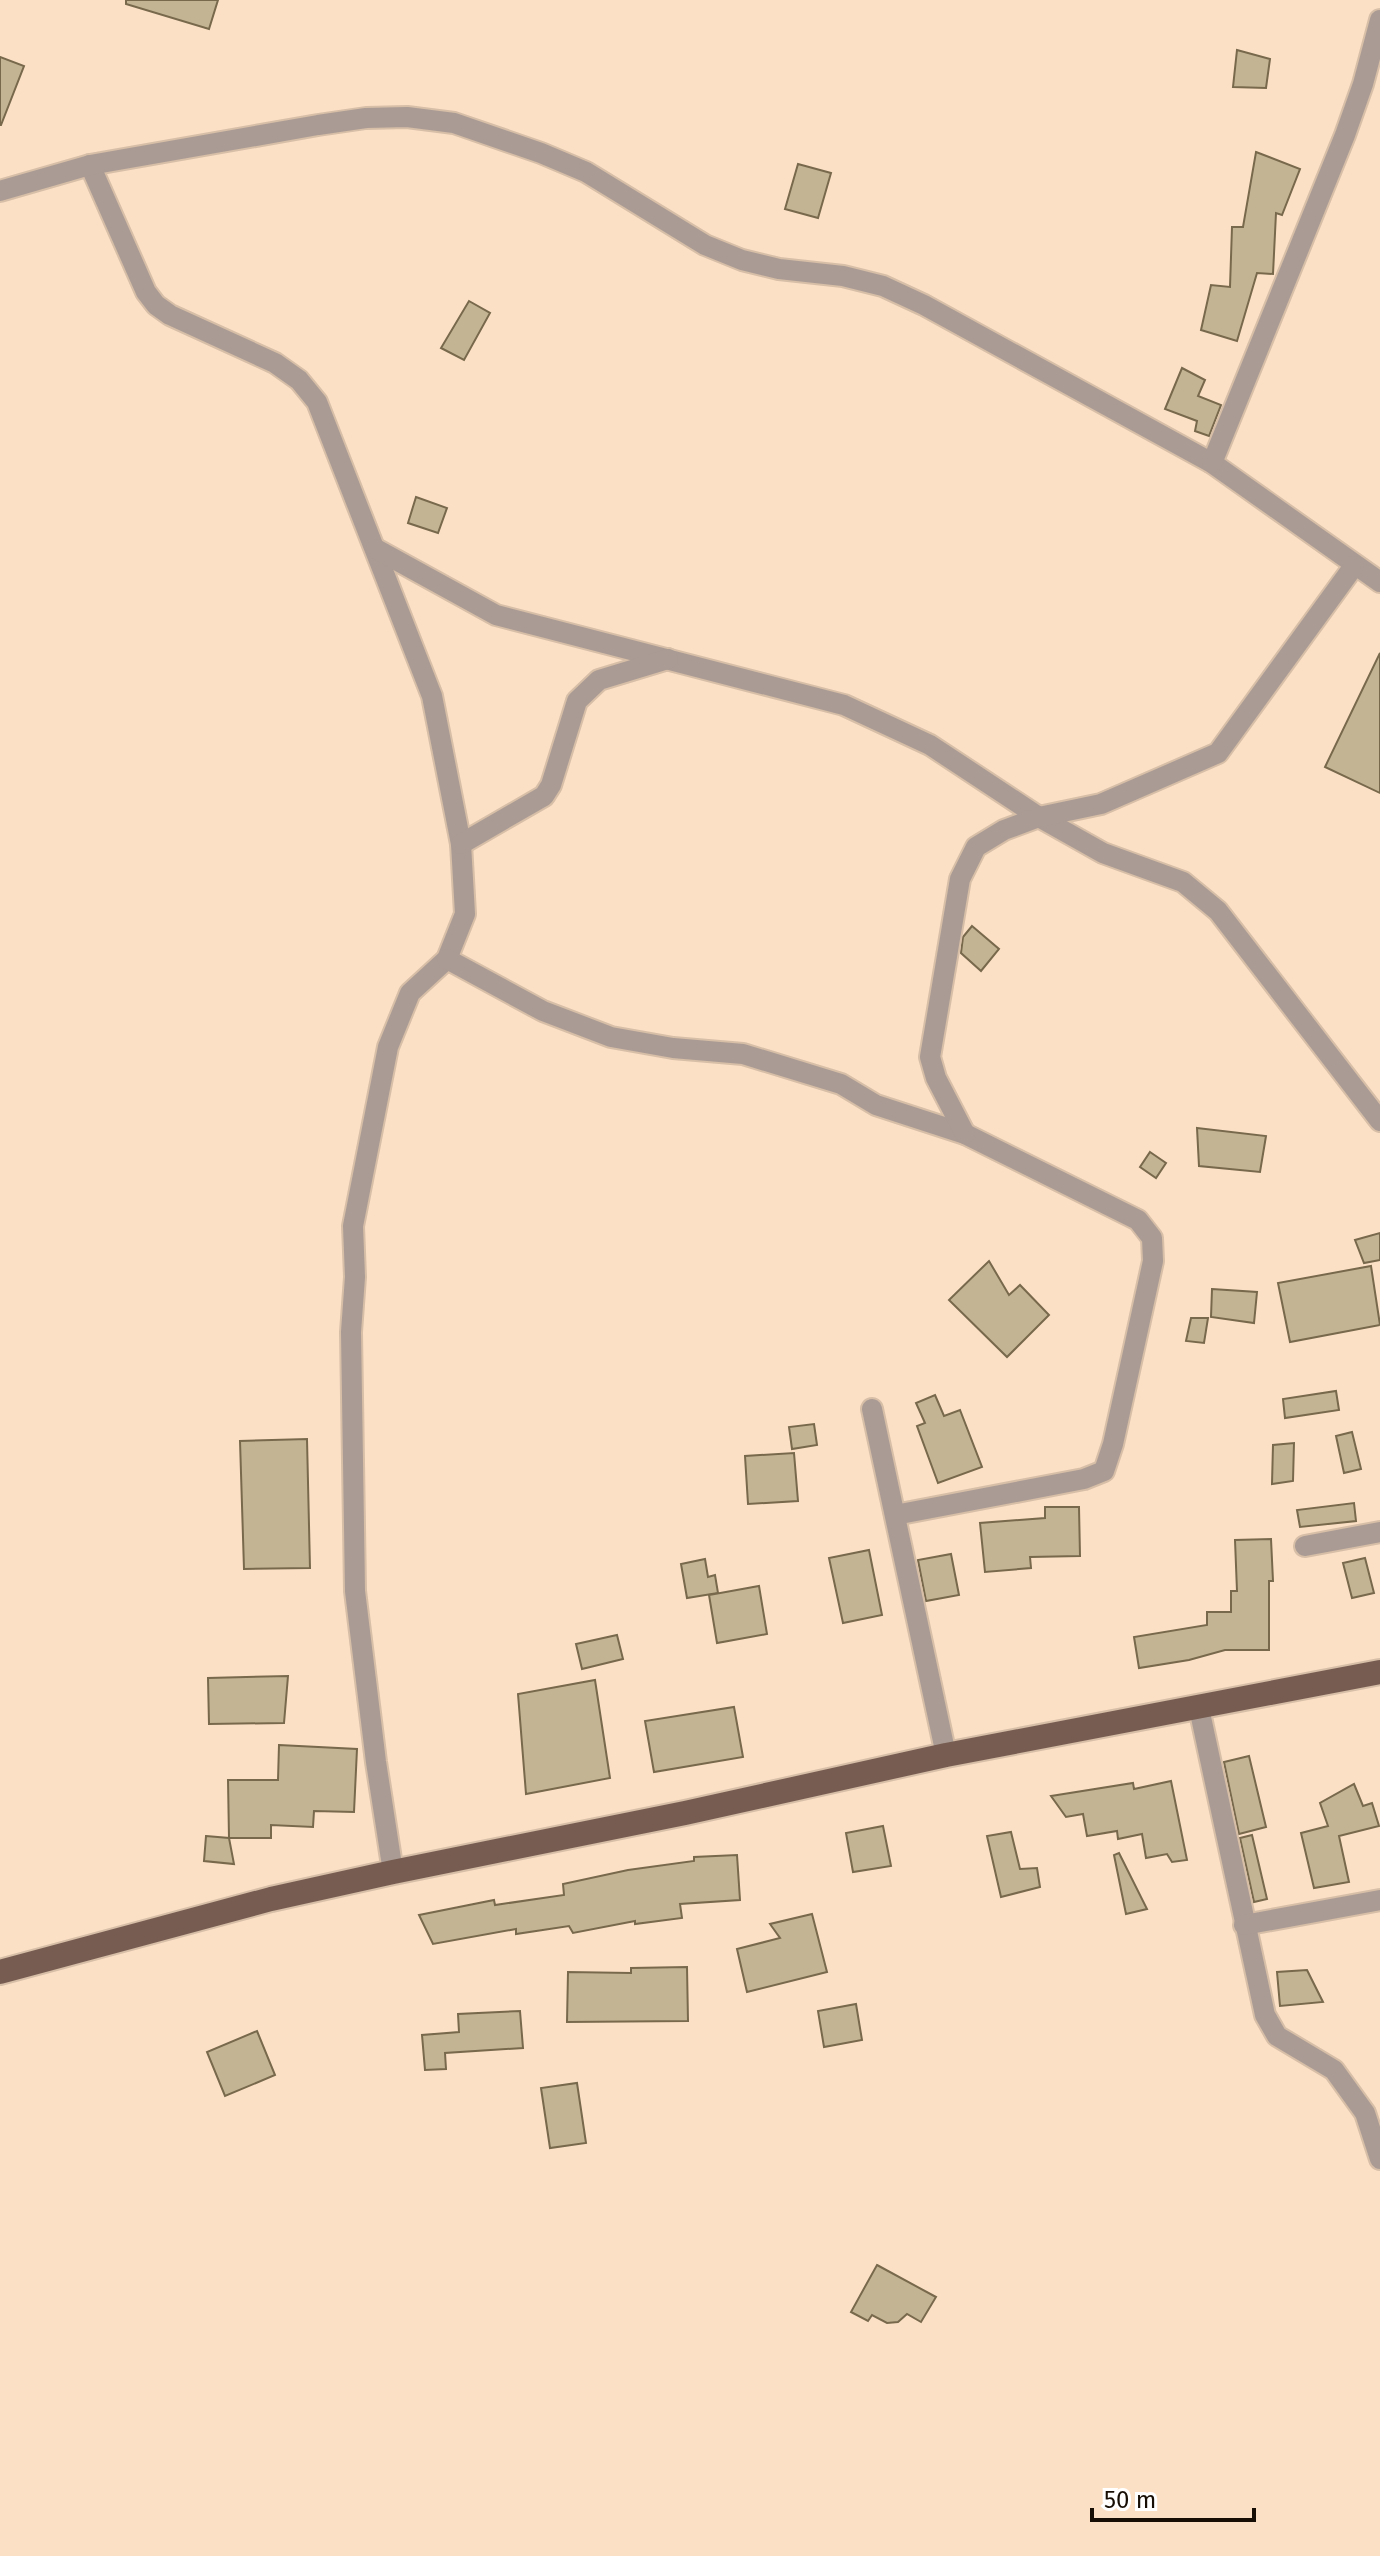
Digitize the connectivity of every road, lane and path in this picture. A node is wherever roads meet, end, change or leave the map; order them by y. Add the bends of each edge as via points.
1 (1380, 20) edge
2 (90, 165) junction
3 (0, 191) edge
4 (1212, 463) junction
5 (376, 549) junction
6 (1354, 566) junction
7 (1380, 582) edge
8 (668, 659) junction
9 (1039, 817) junction
10 (461, 844) junction
11 (447, 959) junction
12 (1380, 1121) edge
13 (965, 1134) junction
14 (872, 1409) dead end
15 (895, 1515) junction
16 (1380, 1532) edge
17 (1305, 1546) dead end
18 (1380, 1672) edge
19 (1199, 1708) junction
20 (946, 1755) junction
21 (393, 1872) junction
22 (1380, 1900) edge
23 (1244, 1925) junction
24 (0, 1972) edge
25 (1380, 2159) edge

1 - 4 street via 1345,135
2 - 3 street
2 - 4 street via 366,118 454,123 586,172 705,245 742,260 883,286
2 - 5 street via 156,305 275,363 317,402
4 - 6 street
5 - 8 street via 496,615
5 - 10 street via 432,696
6 - 7 street
6 - 9 street via 1218,753 1101,804
8 - 9 street via 844,705 930,745
8 - 10 street via 599,680 577,701 544,796
9 - 12 street via 1103,853 1183,882 1218,911
9 - 13 street via 976,847 960,879 930,1057
10 - 11 street via 465,914
11 - 13 street via 543,1011 611,1037 743,1054 841,1084 876,1105
11 - 21 street via 410,993 388,1047 353,1226 355,1591
13 - 15 street via 1138,1220 1152,1238 1153,1261 1104,1471
14 - 15 street
15 - 20 street
16 - 17 street
18 - 19 main road
19 - 20 main road
19 - 23 street
20 - 21 main road
21 - 24 main road
22 - 23 street
23 - 25 street via 1265,2015 1277,2036 1334,2070 1365,2113

